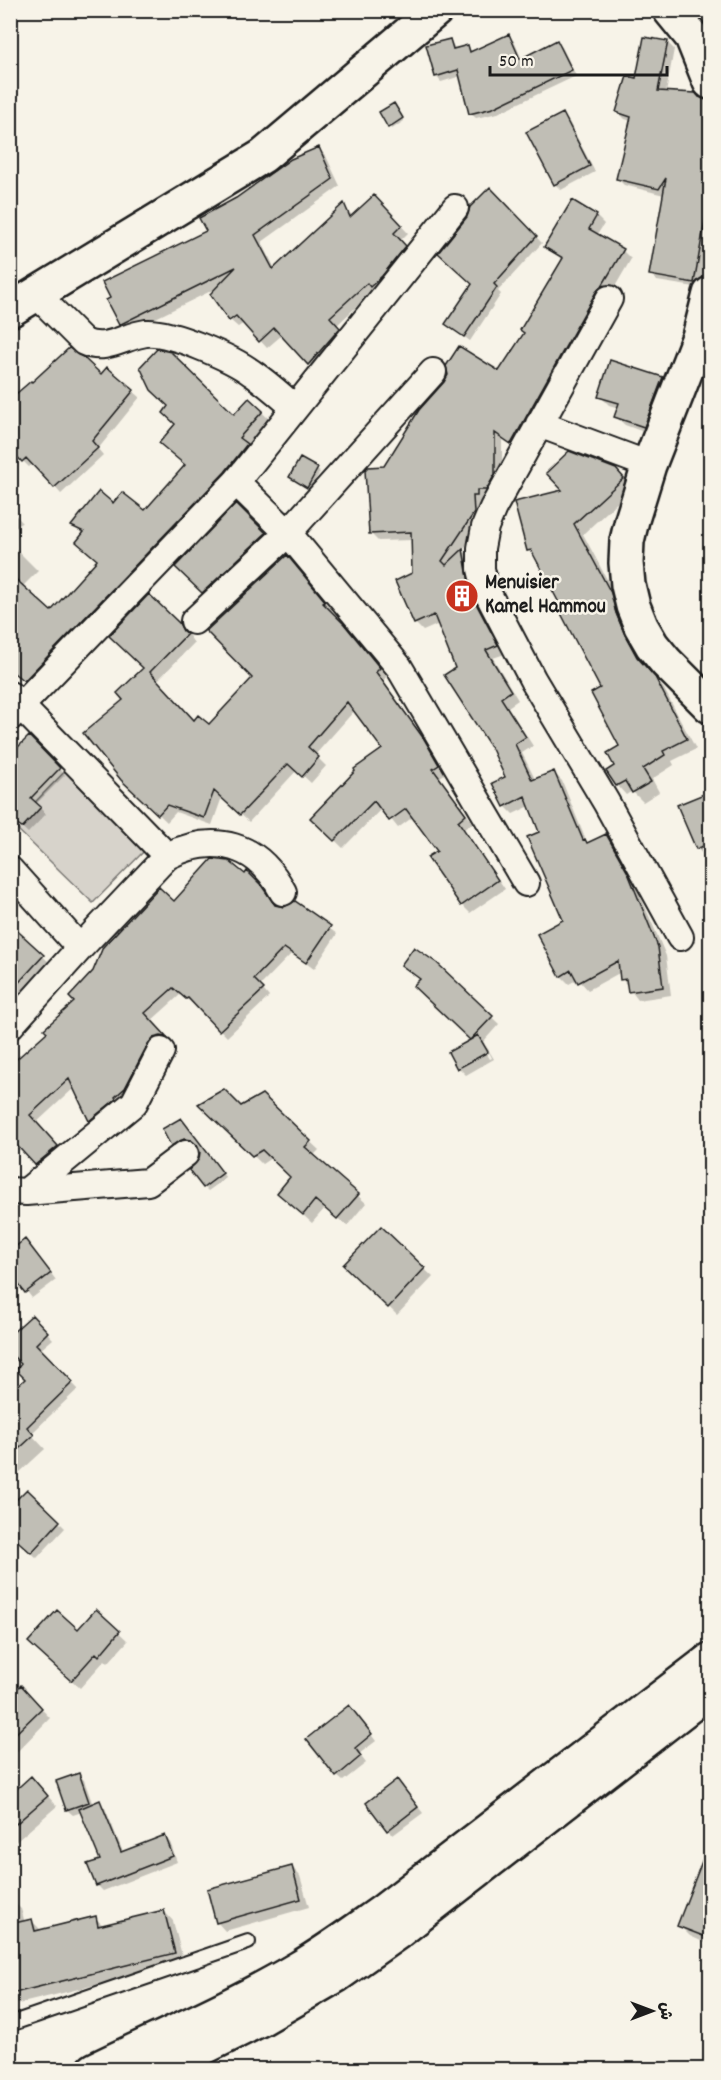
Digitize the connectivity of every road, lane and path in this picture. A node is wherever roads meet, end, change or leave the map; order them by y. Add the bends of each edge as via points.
1 (436, 10) edge
2 (670, 10) edge
3 (711, 82) edge
4 (455, 208) dead end
5 (711, 294) edge
6 (609, 299) dead end
7 (24, 303) edge
8 (433, 372) dead end
9 (295, 408) junction
10 (539, 424) junction
11 (649, 465) junction
12 (236, 482) junction
13 (288, 532) junction
14 (194, 621) dead end
15 (14, 706) edge
16 (711, 706) edge
17 (167, 856) junction
18 (10, 870) edge
19 (526, 883) dead end
20 (283, 892) dead end
21 (680, 937) dead end
22 (80, 948) junction
23 (10, 1026) edge
24 (161, 1052) dead end
25 (185, 1154) dead end
26 (18, 1191) edge
27 (711, 1660) edge
28 (711, 1690) edge
29 (248, 1942) dead end
30 (10, 2024) edge
31 (94, 2070) edge
32 (158, 2070) edge

1 - 7 main road via 263,156
2 - 3 main road via 692,37
4 - 9 street
5 - 11 main road via 699,337
6 - 10 street
7 - 9 street via 90,345 104,346 145,333 171,335 245,368
8 - 13 street
9 - 12 street
10 - 11 street
10 - 21 street via 485,528 481,569 486,590
11 - 16 main road via 627,541 628,585 633,606 652,645
12 - 13 street
12 - 15 street
13 - 14 street
13 - 19 street via 399,667
15 - 17 street
17 - 20 street via 211,843 241,849 266,867
17 - 22 street
18 - 22 street
22 - 23 street
24 - 26 street via 134,1103
25 - 26 street via 148,1182
27 - 31 main road via 382,1912 299,1968
28 - 32 main road via 407,1925 345,1968 261,2019
29 - 30 lane

